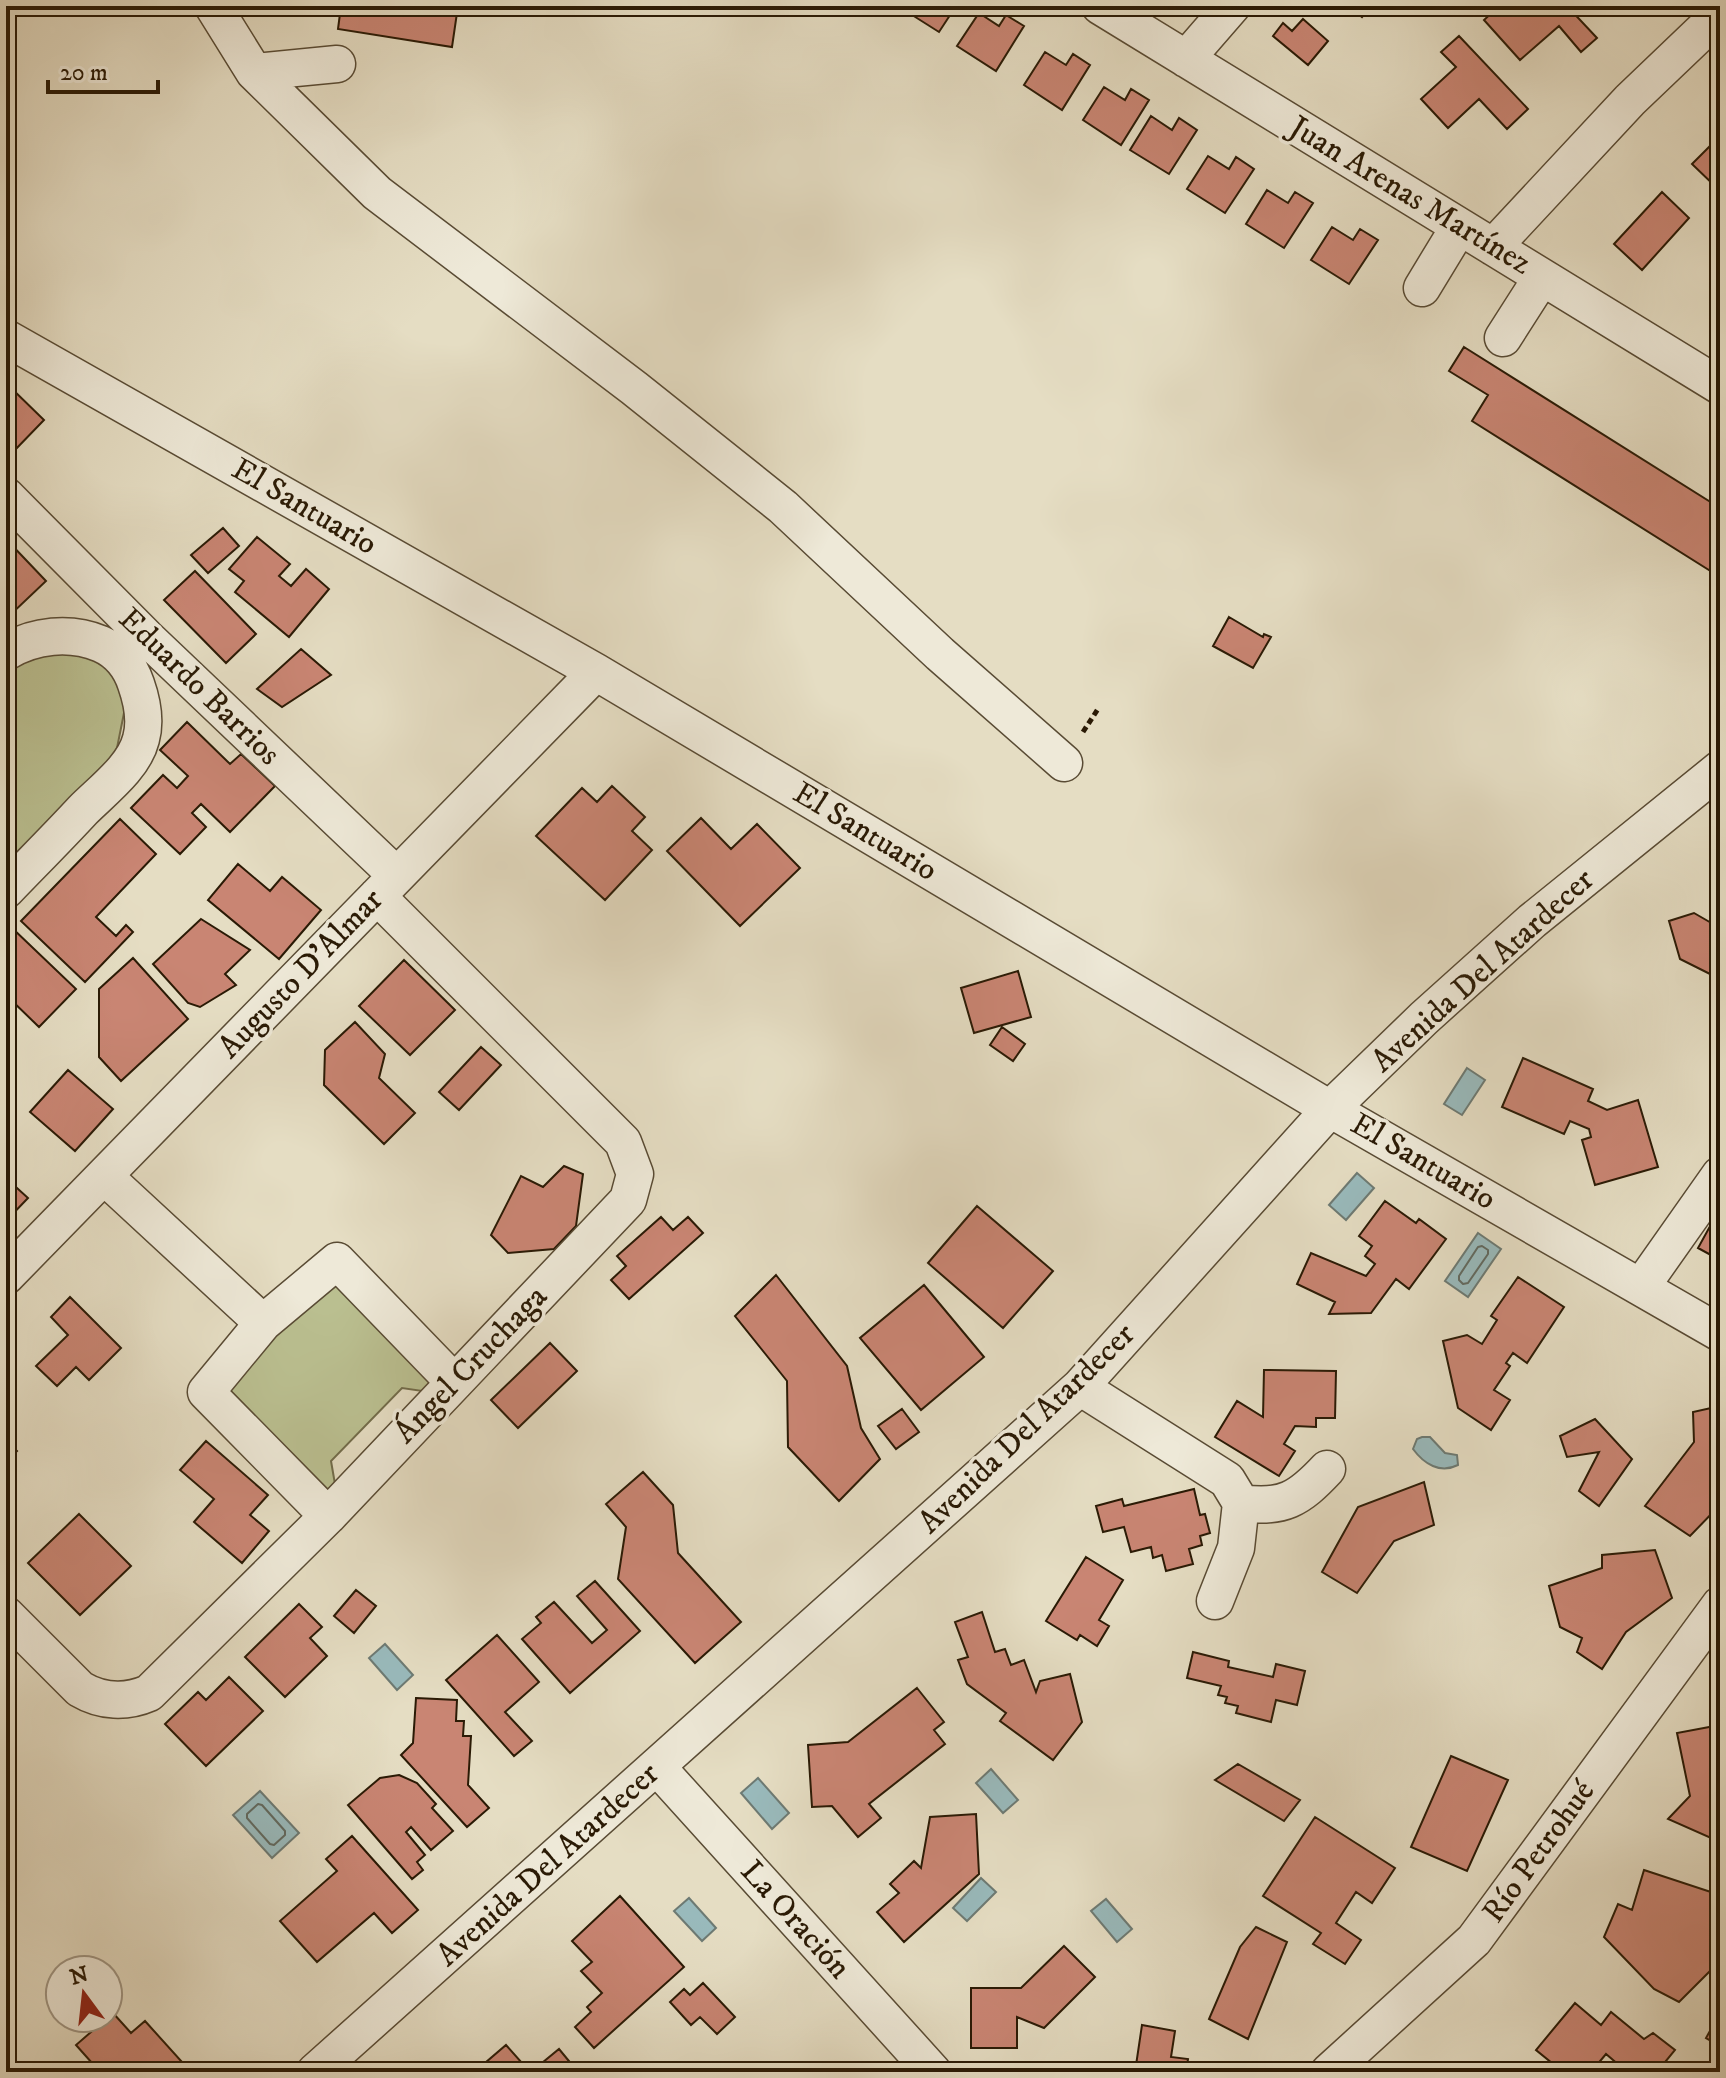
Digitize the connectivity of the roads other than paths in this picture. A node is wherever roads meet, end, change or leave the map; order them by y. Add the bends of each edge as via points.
1 (213, 6) edge
2 (1100, 6) edge
3 (1232, 6) edge
4 (1720, 14) edge
5 (1186, 59) junction
6 (337, 64) dead end
7 (254, 72) junction
8 (1459, 227) junction
9 (1493, 247) junction
10 (1542, 277) junction
11 (1422, 288) dead end
12 (6, 338) edge
13 (1503, 338) dead end
14 (1720, 386) edge
15 (6, 496) edge
16 (134, 647) junction
17 (6, 652) edge
18 (596, 672) junction
19 (1064, 763) dead end
20 (1720, 769) edge
21 (386, 886) junction
22 (6, 890) edge
23 (1330, 1109) junction
24 (1720, 1175) edge
25 (104, 1176) junction
26 (6, 1276) edge
27 (1641, 1287) junction
28 (263, 1323) junction
29 (1720, 1333) edge
30 (454, 1382) junction
31 (1080, 1387) junction
32 (1327, 1469) dead end
33 (1241, 1503) junction
34 (328, 1516) junction
35 (1215, 1601) dead end
36 (1720, 1605) edge
37 (6, 1615) edge
38 (658, 1768) junction
39 (315, 2072) edge
40 (933, 2072) edge
41 (1329, 2072) edge

1 - 7 street
2 - 5 street, Juan Arenas Martínez
3 - 5 street
4 - 9 street via 1630,100
5 - 8 street, Juan Arenas Martínez
6 - 7 street
7 - 19 street via 377,193 783,507
8 - 9 street, Juan Arenas Martínez
8 - 11 street
9 - 10 street, Juan Arenas Martínez
10 - 13 street
10 - 14 street, Juan Arenas Martínez
12 - 18 street, El Santuario
15 - 16 street, Eduardo Barrios
16 - 17 street via 60,636 22,642
16 - 21 street, Eduardo Barrios
16 - 22 street via 132,673 144,720 135,754
18 - 21 street, Augusto D'Almar
18 - 23 street, El Santuario
20 - 23 street, Avenida Del Atardecer via 1532,921
21 - 25 street, Augusto D'Almar
21 - 30 street, Ángel Cruchaga via 623,1142 635,1174 620,1211
23 - 27 street, El Santuario
23 - 31 street, Avenida Del Atardecer
24 - 27 street
25 - 26 street, Augusto D'Almar
25 - 28 street
27 - 29 street, El Santuario
28 - 30 street via 337,1261
28 - 34 street via 206,1392
30 - 34 street, Ángel Cruchaga
31 - 33 street via 1227,1480
31 - 38 street, Avenida Del Atardecer
32 - 33 street via 1307,1491 1280,1503
33 - 35 street via 1236,1548
34 - 37 street, Ángel Cruchaga via 159,1683 135,1699 106,1699 80,1689
36 - 41 street, Río Petrohué via 1474,1940
38 - 39 street, Avenida Del Atardecer
38 - 40 street, La Oración

